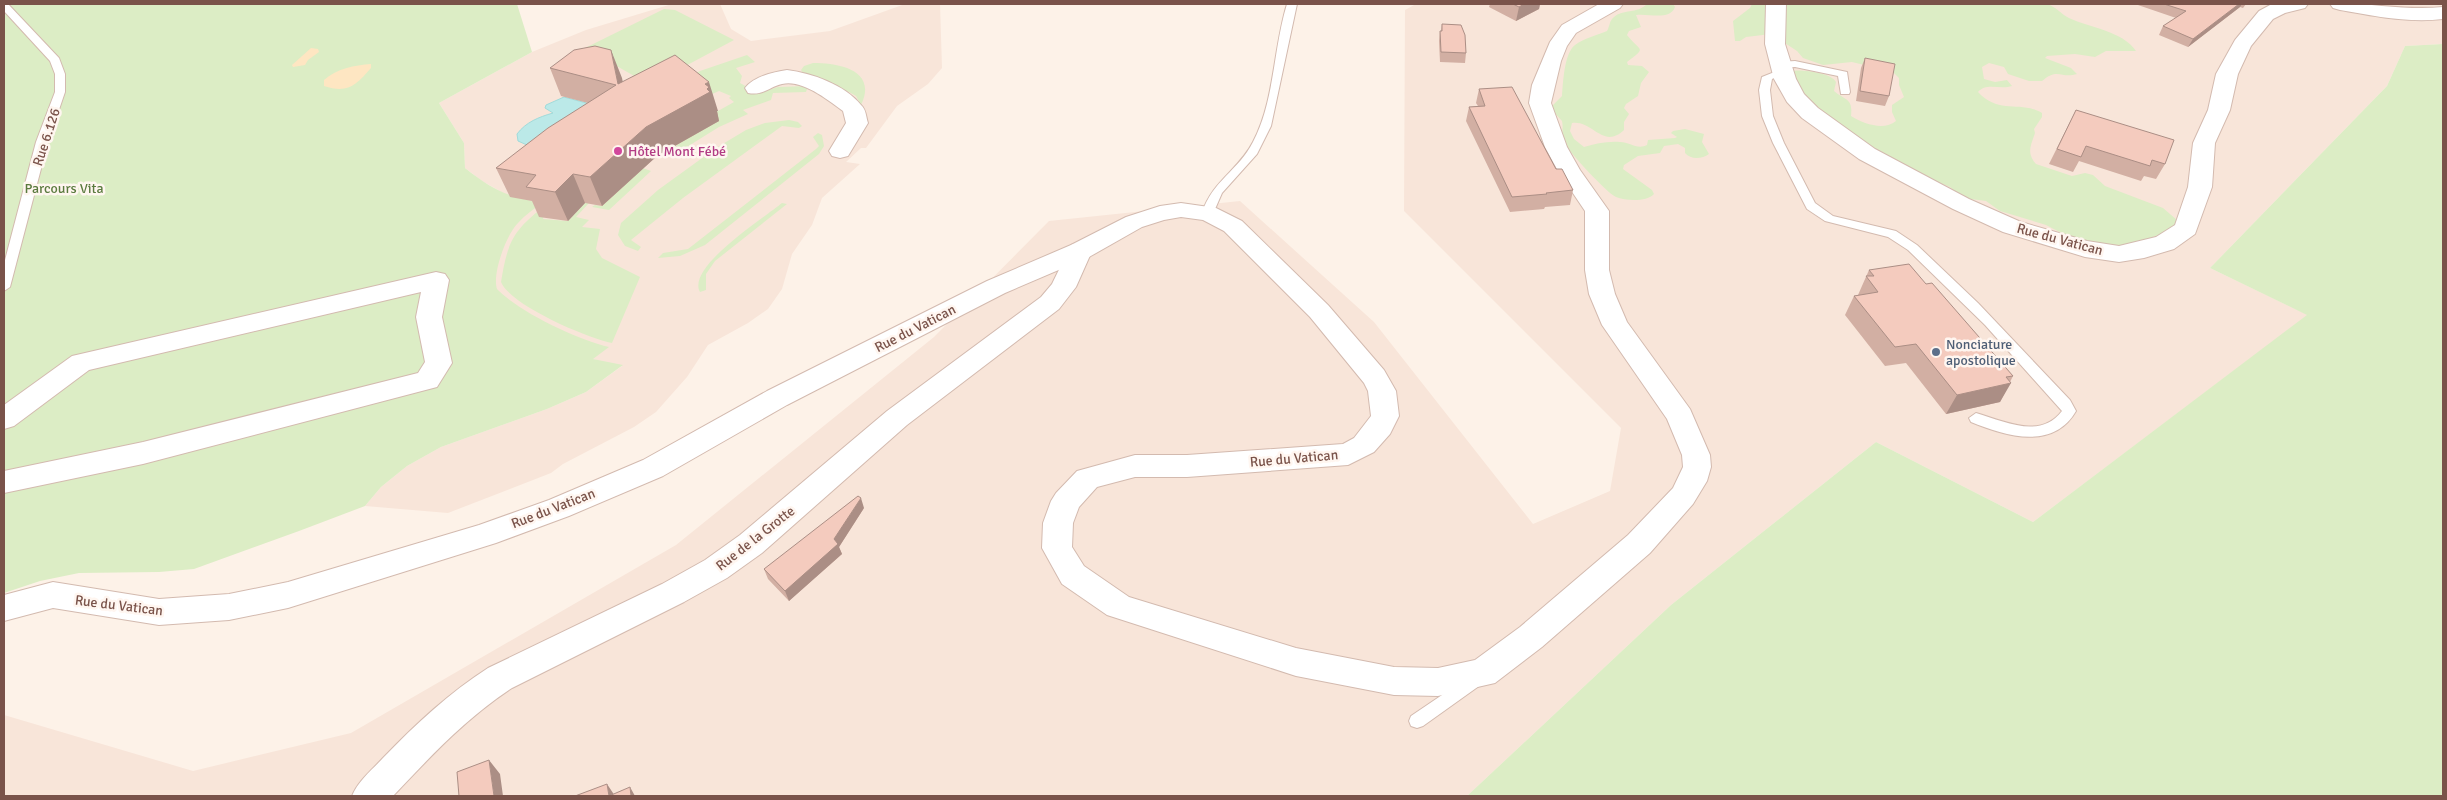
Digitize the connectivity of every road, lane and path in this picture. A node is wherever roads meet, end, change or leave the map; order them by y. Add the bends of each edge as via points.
1 (1292, 4) edge
2 (1613, 4) edge
3 (1776, 4) edge
4 (2298, 4) edge
5 (2340, 4) edge
6 (4, 5) edge
7 (2443, 13) edge
8 (1781, 69) junction
9 (756, 88) dead end
10 (1845, 92) dead end
11 (840, 151) dead end
12 (1208, 212) junction
13 (1080, 251) junction
14 (4, 287) edge
15 (1976, 418) dead end
16 (4, 419) edge
17 (4, 482) edge
18 (4, 608) edge
19 (1483, 674) junction
20 (1417, 721) dead end
21 (370, 796) edge

1 - 12 lane via 1262,136 1247,159 1211,198
2 - 19 street, Rue du Vatican via 1569,29 1551,61 1540,103 1556,147 1597,211 1597,270 1602,294 1615,325 1680,416 1696,455 1697,467 1683,496 1639,544
3 - 8 street, Rue du Vatican via 1775,44
4 - 8 street, Rue du Vatican via 2266,15 2242,44 2227,74 2219,110 2204,143 2200,187 2186,229 2165,243 2119,254 2085,249 2012,227 1893,170 1810,113 1795,97
5 - 7 street via 2397,12
6 - 14 lane, Rue 6.126 via 55,60 60,74 60,92 42,142
8 - 10 lane via 1795,64 1843,74
8 - 15 lane via 1767,77 1763,87 1769,119 1811,206 1828,219 1892,234 1919,254 1972,303 2068,411 2057,426 2029,432 1994,426
9 - 11 street via 779,77 805,80 824,88 853,108 857,123
12 - 13 street, Rue du Vatican via 1181,210 1160,213 1134,222
12 - 19 street, Rue du Vatican via 1239,232 1319,311 1374,377 1382,390 1385,416 1380,428 1364,445 1348,454 1187,466 1136,466 1087,479 1066,501 1058,523 1057,548 1064,562 1073,575 1118,606 1296,662 1394,681 1438,682
13 - 18 street, Rue du Vatican via 926,322 777,398 653,468 485,535 288,595 230,607 159,612 53,595
13 - 21 street, Rue de la Grotte via 1063,287 1050,303 897,418 751,544 716,569 673,593 475,693
16 - 17 street via 81,363 436,280 429,317 439,364 427,380 143,453
19 - 20 lane

